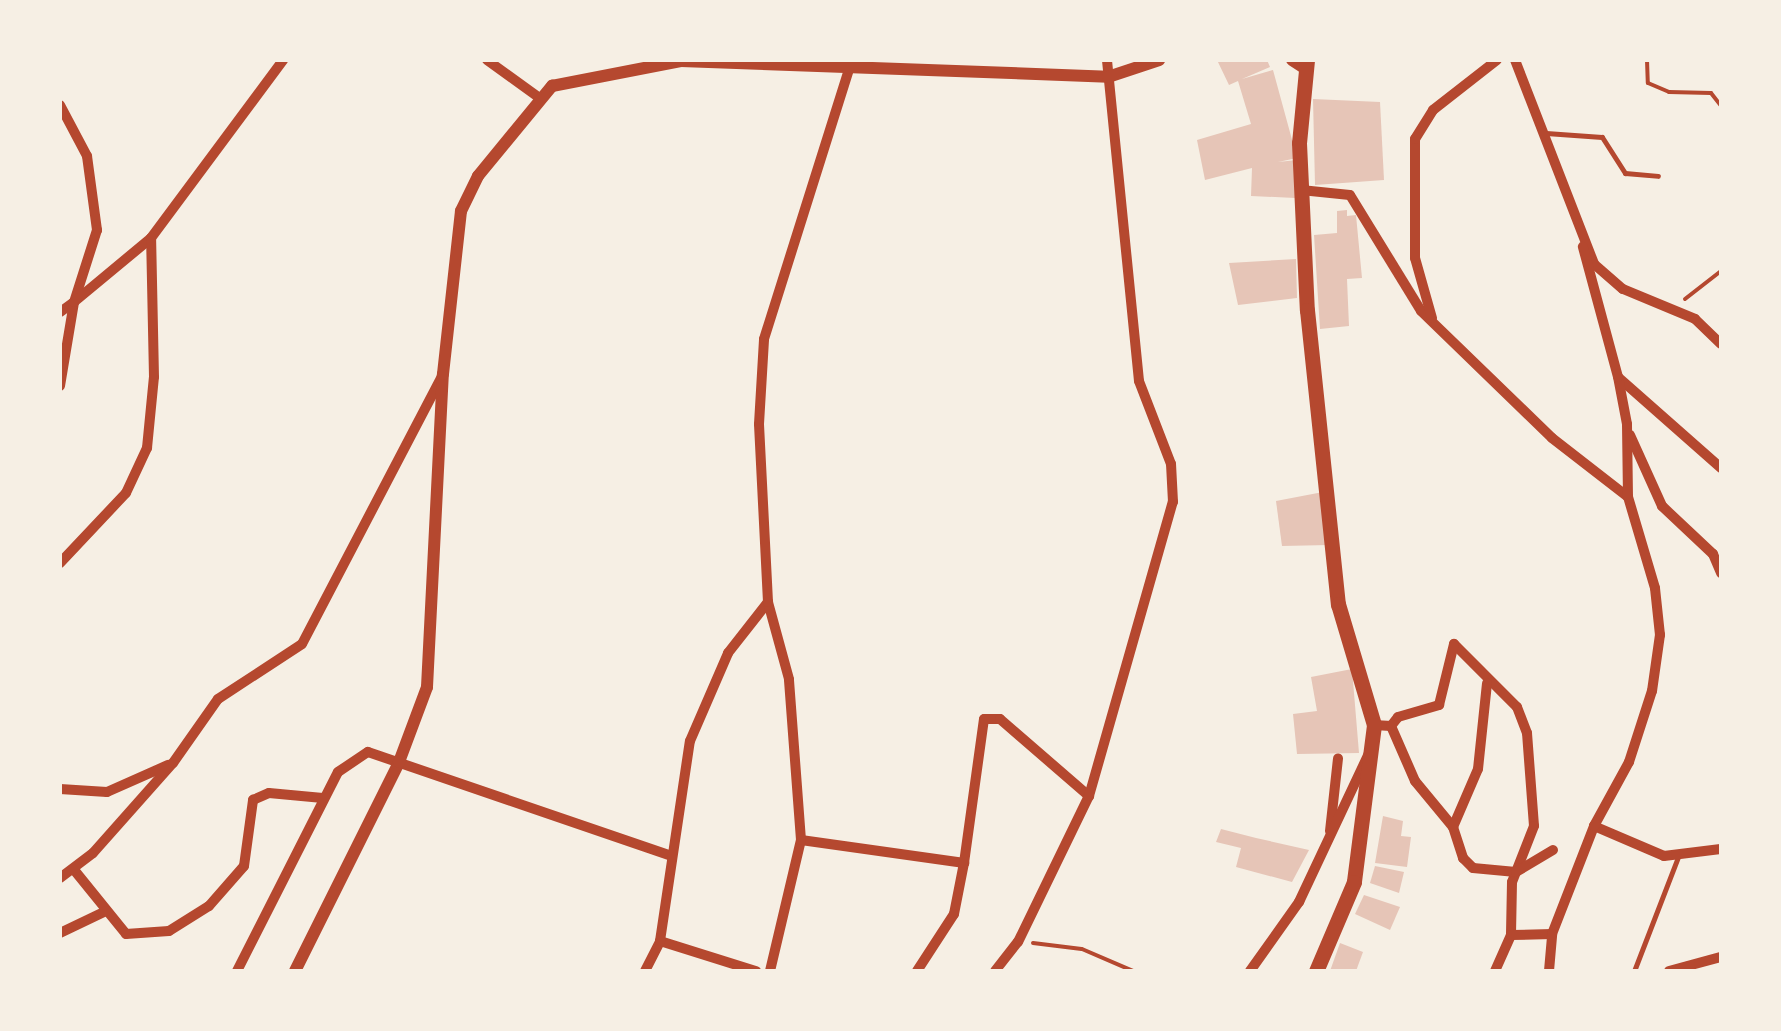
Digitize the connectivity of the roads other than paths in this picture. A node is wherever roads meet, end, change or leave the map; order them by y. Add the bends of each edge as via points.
1 (283, 60) edge
2 (487, 60) edge
3 (1107, 60) edge
4 (1159, 60) edge
5 (1497, 60) edge
6 (1515, 60) edge
7 (852, 62) edge
8 (1302, 63) edge
9 (1108, 77) junction
10 (540, 98) junction
11 (60, 104) edge
12 (1546, 133) junction
13 (1658, 176) dead end
14 (1301, 190) junction
15 (151, 238) junction
16 (1583, 247) junction
17 (74, 302) junction
18 (60, 312) edge
19 (1432, 318) junction
20 (1721, 344) edge
21 (443, 374) junction
22 (1618, 377) junction
23 (60, 386) edge
24 (1627, 424) junction
25 (1721, 468) edge
26 (1628, 497) junction
27 (60, 563) edge
28 (1721, 573) edge
29 (768, 602) junction
30 (1487, 683) junction
31 (1374, 725) junction
32 (1391, 726) junction
33 (1374, 749) junction
34 (1338, 758) dead end
35 (399, 762) junction
36 (174, 763) junction
37 (60, 789) edge
38 (1090, 796) junction
39 (323, 798) junction
40 (1594, 826) junction
41 (1452, 827) junction
42 (1330, 833) junction
43 (800, 840) junction
44 (1721, 849) edge
45 (1552, 850) dead end
46 (672, 856) junction
47 (1678, 857) junction
48 (964, 863) junction
49 (75, 870) junction
50 (1516, 872) junction
51 (60, 878) edge
52 (106, 911) junction
53 (60, 933) edge
54 (1511, 934) junction
55 (1552, 934) junction
56 (660, 941) junction
57 (1721, 957) edge
58 (237, 971) edge
59 (295, 971) edge
60 (645, 971) edge
61 (756, 971) edge
62 (770, 971) edge
63 (917, 971) edge
64 (995, 971) edge
65 (1250, 971) edge
66 (1316, 971) edge
67 (1496, 971) edge
68 (1550, 971) edge
69 (1634, 971) edge
70 (1669, 971) edge

1 - 15 street
2 - 10 street
3 - 9 street
4 - 9 street
5 - 19 street via 1433,110 1416,139 1415,258
6 - 12 street
7 - 9 street
7 - 10 street via 681,61 552,86
7 - 29 street via 764,339 759,424
8 - 14 main road
9 - 38 street via 1139,380 1170,464 1173,502
10 - 21 street via 478,176 461,210
11 - 17 street via 86,156 97,230
12 - 13 lane via 1602,137 1625,173
12 - 16 street
14 - 19 street via 1350,196 1413,301
14 - 31 main road via 1302,263 1336,590
15 - 17 street
15 - 27 street via 154,378 147,448 126,493
16 - 20 street via 1623,289 1675,309
16 - 22 street
17 - 18 street
17 - 23 street
19 - 26 street via 1552,438
21 - 35 street via 426,687
21 - 36 street via 386,494 302,644 218,699
22 - 24 street
22 - 25 street
24 - 26 street
24 - 28 street via 1647,484 1713,554
26 - 40 street via 1655,588 1660,635 1644,720
29 - 43 street via 791,694
29 - 46 street via 728,653 690,741
30 - 32 street via 1454,644 1439,704 1398,717
30 - 41 street via 1478,770
30 - 50 street via 1517,707 1532,757 1534,826
31 - 32 street
31 - 33 main road
32 - 41 street via 1415,781
33 - 42 street via 1358,767 1349,802
33 - 66 main road via 1354,882
34 - 42 street
35 - 39 street via 368,752 356,756
35 - 46 street
35 - 59 street
36 - 37 street via 106,792
36 - 49 street
38 - 48 street via 1000,719 984,718
38 - 64 street via 1018,942
39 - 52 street via 269,793 253,800 244,866 209,906 169,932 126,934
39 - 58 street
40 - 47 street via 1628,845
40 - 55 street
41 - 50 street via 1473,868
42 - 65 street via 1299,902
43 - 48 street
43 - 62 street
44 - 47 street
45 - 50 street
46 - 56 street
47 - 69 lane
48 - 63 street via 954,914
49 - 51 street
49 - 52 street
50 - 54 street
52 - 53 street
54 - 55 street
54 - 67 street
55 - 68 street
56 - 60 street
56 - 61 street
57 - 70 street

